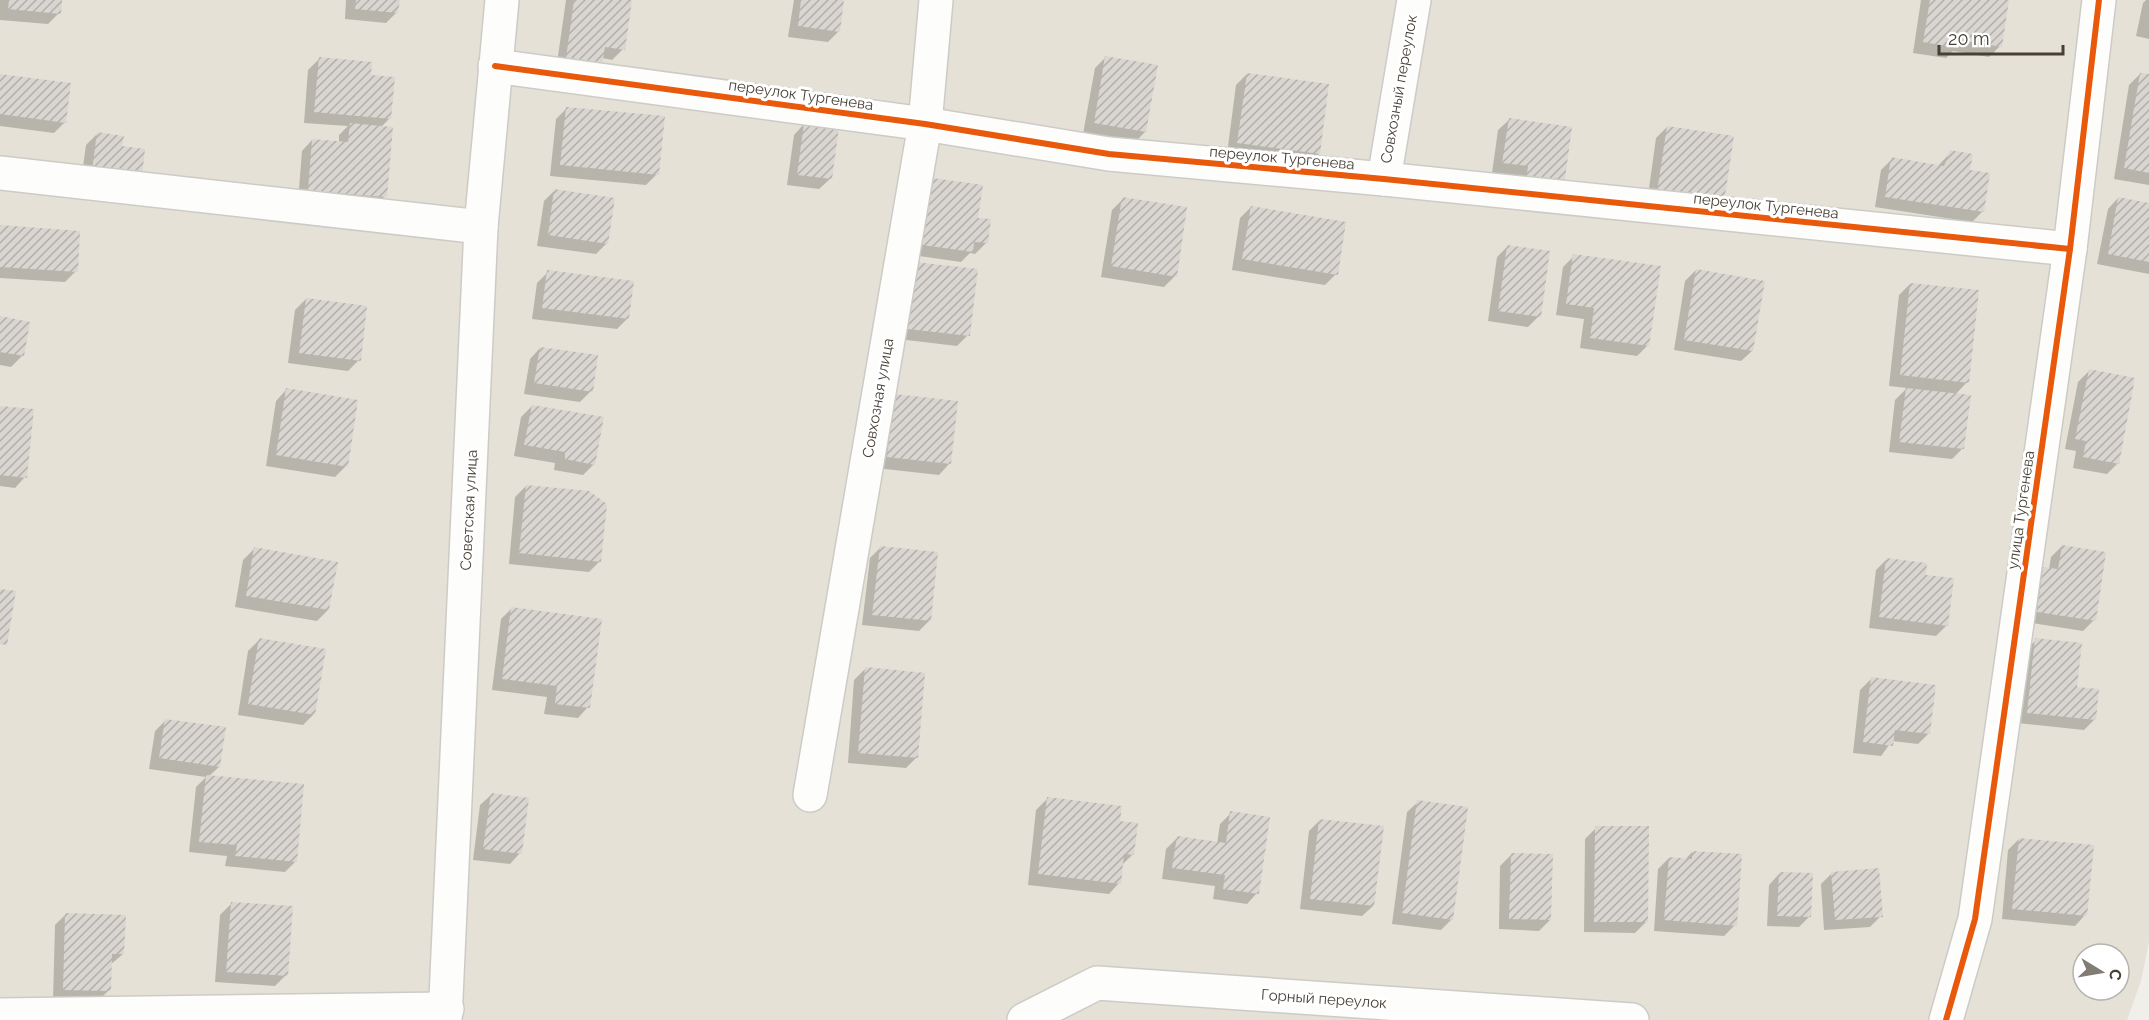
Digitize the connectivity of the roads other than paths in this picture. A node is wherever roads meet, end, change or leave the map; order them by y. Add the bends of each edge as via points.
1 (502, 0) edge
2 (936, 0) edge
3 (1414, 0) edge
4 (2099, 0) edge
5 (495, 66) junction
6 (925, 124) junction
7 (0, 173) edge
8 (1384, 179) junction
9 (481, 226) junction
10 (2070, 249) junction
11 (810, 795) dead end
12 (446, 1014) edge
13 (0, 1016) edge
14 (1024, 1020) edge
15 (1632, 1020) edge
16 (1946, 1020) edge

1 - 5 street, Советская улица
2 - 6 street, Совхозная улица
3 - 8 street, Совхозный переулок
4 - 10 street, улица Тургенева
5 - 6 street, переулок Тургенева
5 - 9 street, Советская улица
6 - 8 street, переулок Тургенева via 1109,154
6 - 11 street, Совхозная улица
7 - 9 street
8 - 10 street, переулок Тургенева
9 - 12 street, Советская улица
10 - 16 street, улица Тургенева via 1975,919
12 - 13 street
14 - 15 street, Горный переулок via 1097,983

